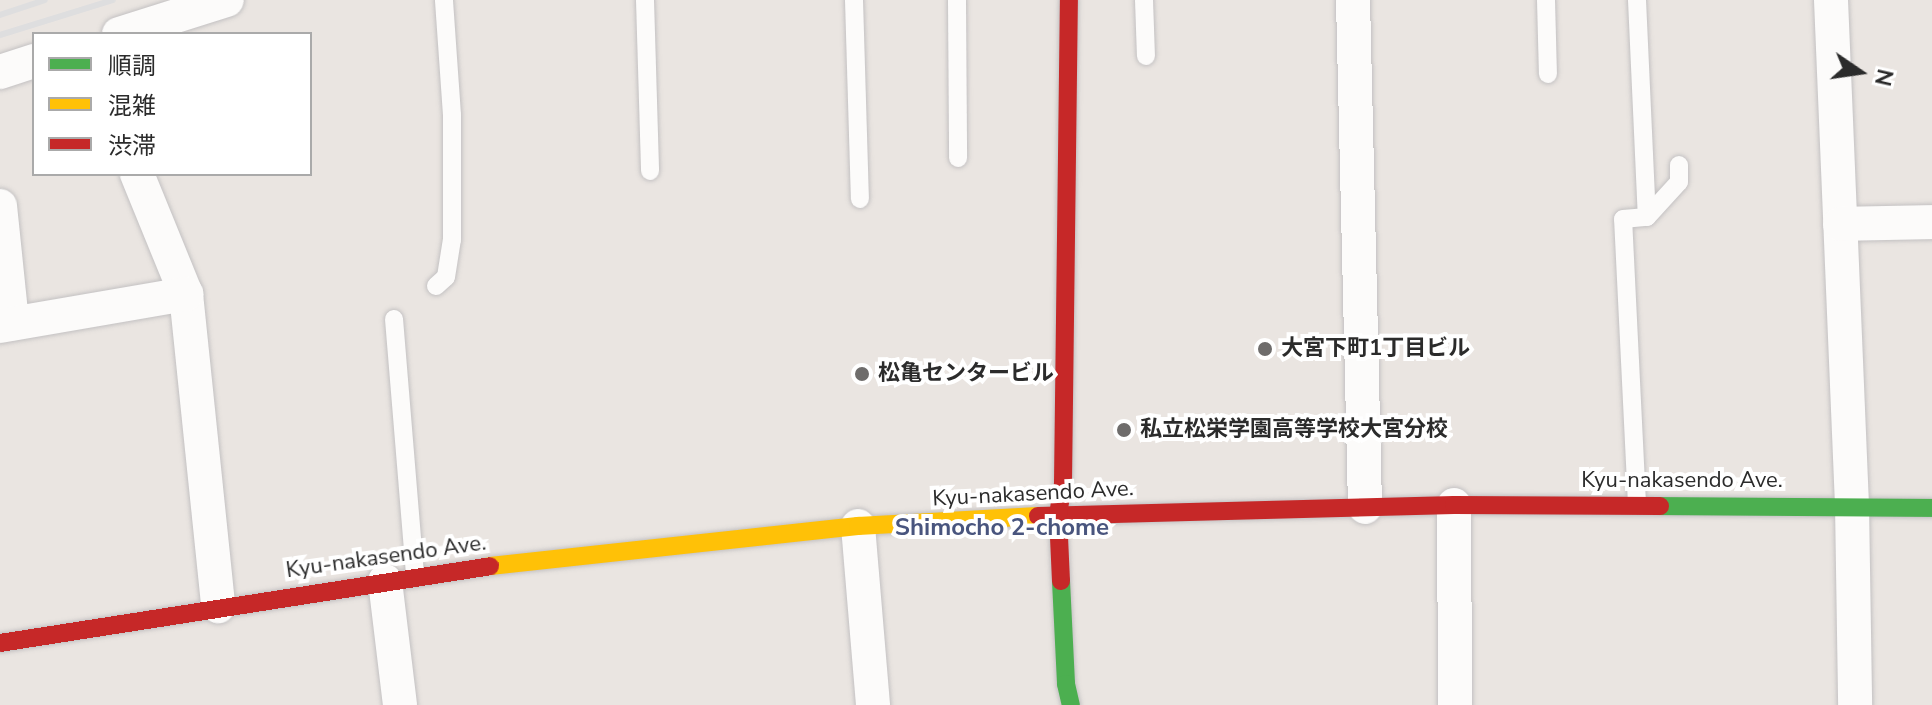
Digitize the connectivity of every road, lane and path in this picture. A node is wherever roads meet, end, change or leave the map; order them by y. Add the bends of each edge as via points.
1 (227, 0) edge
2 (444, 0) edge
3 (645, 0) edge
4 (854, 0) edge
5 (957, 0) edge
6 (1069, 0) edge
7 (1144, 0) edge
8 (1353, 0) edge
9 (1546, 0) edge
10 (1637, 0) edge
11 (1831, 0) edge
12 (125, 32) edge
13 (1146, 56) dead end
14 (32, 62) edge
15 (0, 72) edge
16 (1548, 74) dead end
17 (958, 158) dead end
18 (1679, 165) dead end
19 (650, 171) dead end
20 (138, 176) edge
21 (860, 199) dead end
22 (0, 206) edge
23 (1647, 217) junction
24 (1932, 222) edge
25 (1840, 224) junction
26 (436, 286) dead end
27 (186, 294) junction
28 (394, 319) dead end
29 (6, 325) edge
30 (1637, 504) junction
31 (1454, 505) junction
32 (1852, 505) junction
33 (1365, 507) junction
34 (1932, 508) edge
35 (1058, 515) junction
36 (858, 526) junction
37 (400, 579) junction
38 (218, 606) junction
39 (0, 643) edge
40 (400, 705) edge
41 (873, 705) edge
42 (1071, 705) edge
43 (1455, 705) edge
44 (1855, 705) edge

1 - 12 street
2 - 26 lane via 452,115 452,240 446,277
3 - 19 lane
4 - 21 lane
5 - 17 lane
6 - 35 main road via 1063,482
7 - 13 lane
8 - 33 street
9 - 16 lane
10 - 23 lane
11 - 25 street
14 - 15 street
18 - 23 lane via 1679,182
20 - 27 street
22 - 29 street
23 - 30 lane via 1623,219
24 - 25 street
25 - 32 street
27 - 29 street
27 - 38 street
28 - 37 lane
30 - 31 main road, Kyu-nakasendo Ave.
30 - 32 main road, Kyu-nakasendo Ave.
31 - 33 main road, Kyu-nakasendo Ave.
31 - 43 street
32 - 34 main road, Kyu-nakasendo Ave.
32 - 44 street
33 - 35 main road, Kyu-nakasendo Ave.
35 - 36 main road, Kyu-nakasendo Ave.
35 - 42 main road
36 - 37 main road, Kyu-nakasendo Ave.
36 - 41 street
37 - 38 main road, Kyu-nakasendo Ave.
37 - 40 street
38 - 39 main road, Kyu-nakasendo Ave.

